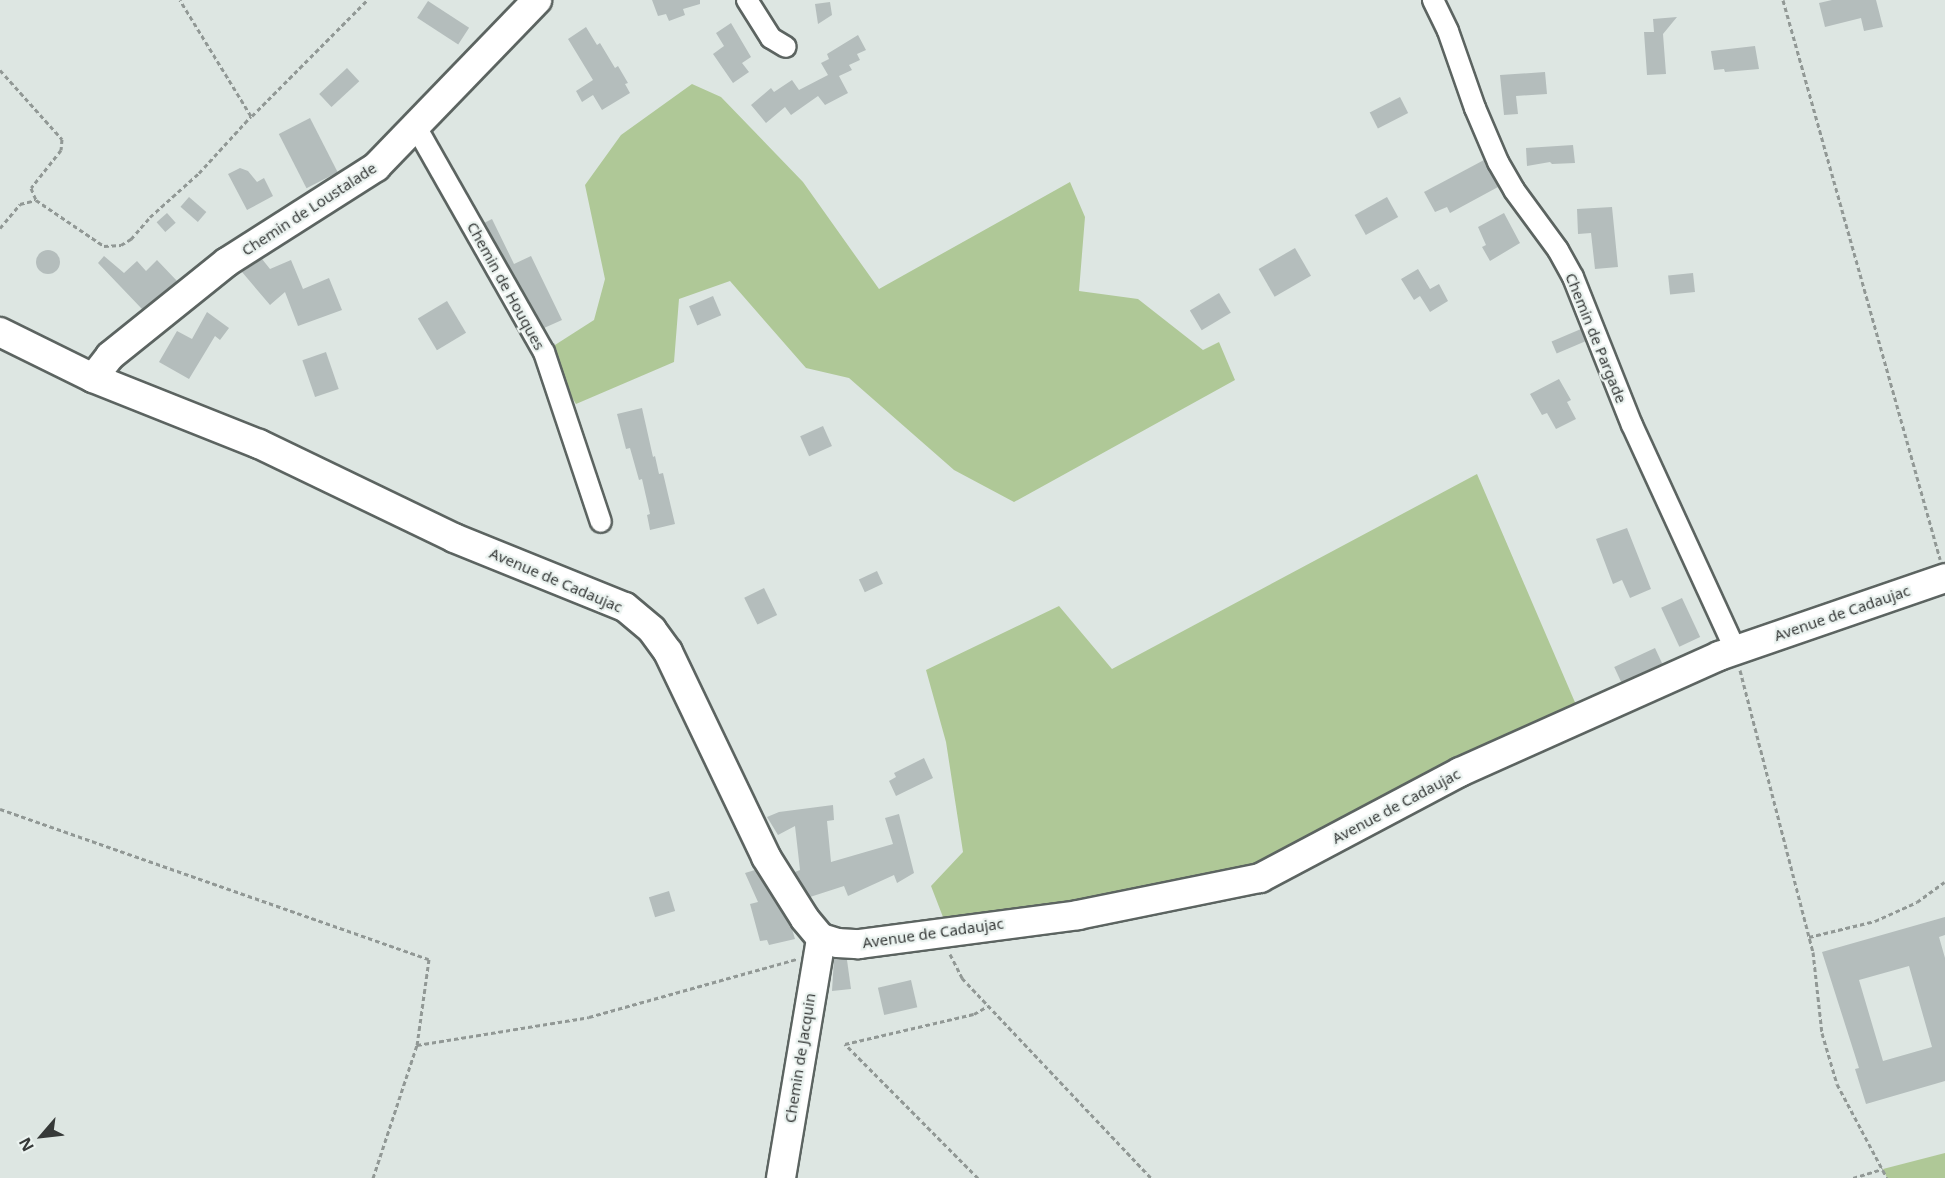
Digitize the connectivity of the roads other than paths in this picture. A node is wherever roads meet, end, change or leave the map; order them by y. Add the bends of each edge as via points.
1 (537, 0) edge
2 (747, 0) edge
3 (1433, 0) edge
4 (786, 47) dead end
5 (416, 127) junction
6 (0, 332) edge
7 (93, 378) junction
8 (601, 522) dead end
9 (1945, 578) edge
10 (1735, 649) junction
11 (820, 941) junction
12 (781, 1178) edge

1 - 5 street, Chemin de Loustalade
2 - 4 street via 771,38
3 - 10 street, Chemin de Pargade via 1498,162 1573,277 1632,425
5 - 7 street, Chemin de Loustalade via 358,180 227,262 110,356
5 - 8 street, Chemin de Houques via 544,352
6 - 7 street, Avenue de Cadaujac
7 - 11 street, Avenue de Cadaujac via 259,444 454,538 625,607 652,630 668,652 766,857
9 - 10 street, Avenue de Cadaujac
10 - 11 street, Avenue de Cadaujac via 1460,772 1260,878 1078,915 859,944
11 - 12 street, Chemin de Jacquin

